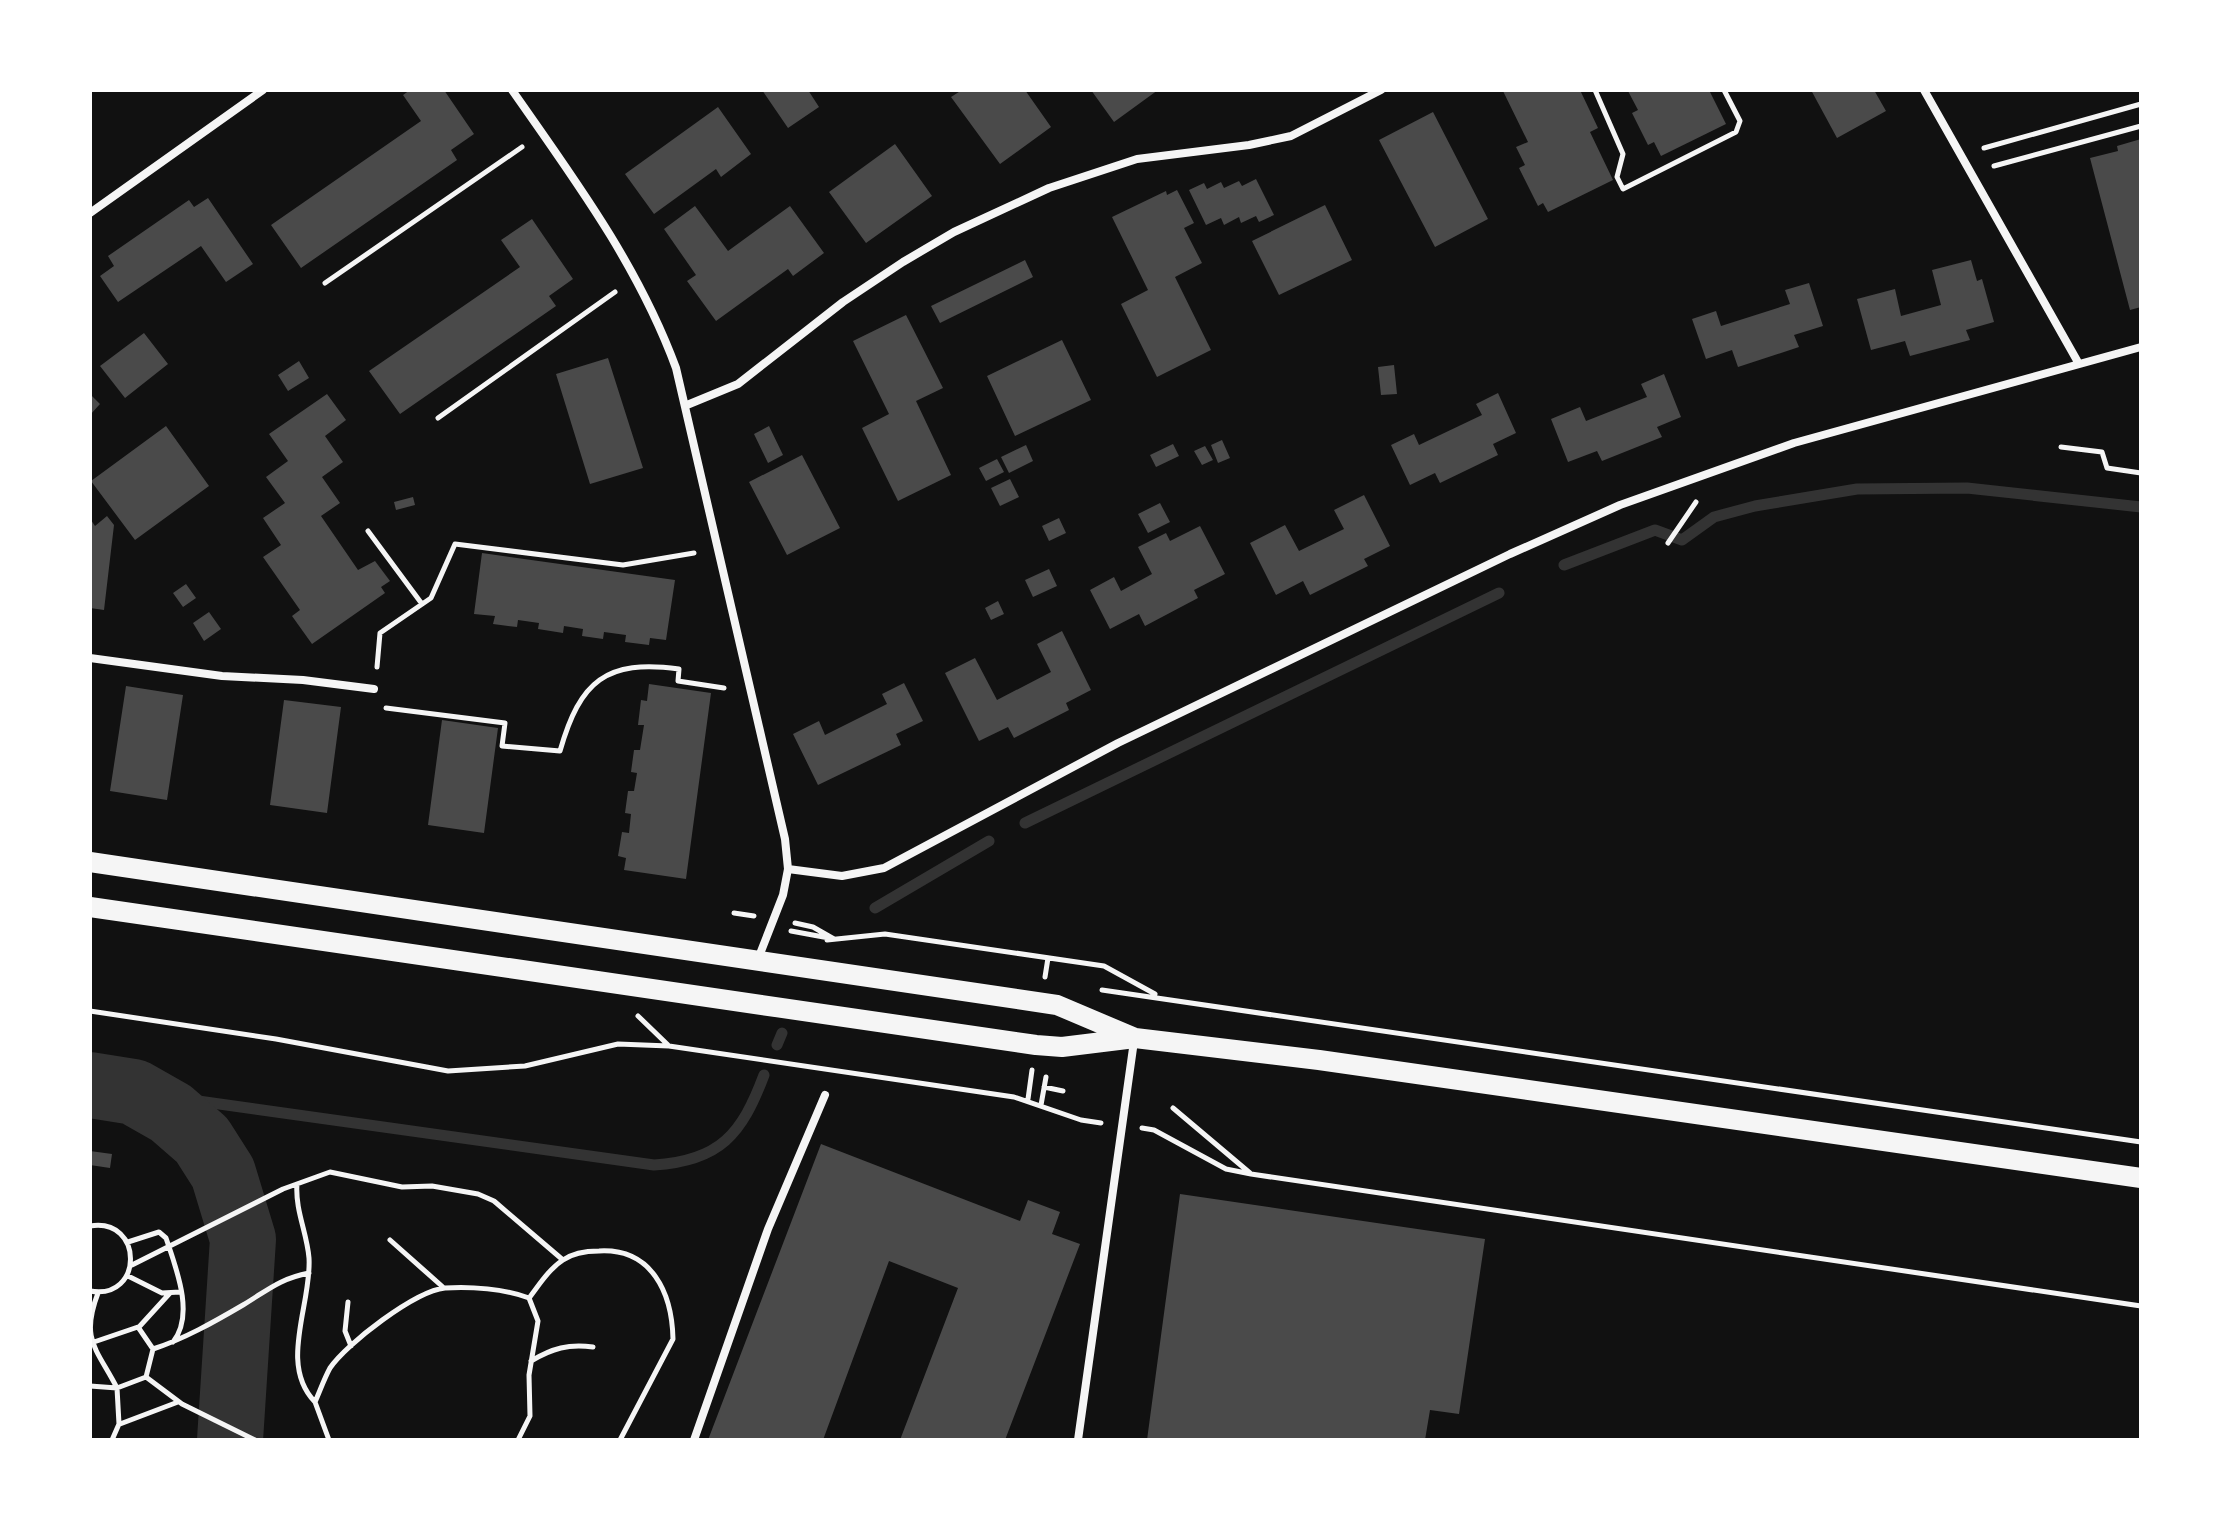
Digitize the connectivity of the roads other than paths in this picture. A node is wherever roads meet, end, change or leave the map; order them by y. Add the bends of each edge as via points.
1 (263, 90) edge
2 (512, 90) edge
3 (1381, 90) edge
4 (1924, 90) edge
5 (90, 213) edge
6 (2141, 347) edge
7 (2079, 364) junction
8 (687, 405) junction
9 (90, 658) edge
10 (374, 689) road end
11 (90, 862) edge
12 (788, 869) junction
13 (90, 907) edge
14 (758, 960) junction
15 (1135, 1038) junction
16 (825, 1095) dead end
17 (2141, 1178) edge
18 (694, 1440) edge
19 (1078, 1440) edge

1 - 5 street
2 - 8 street via 634,272
3 - 8 street via 1291,136 1115,163 1034,194 903,262 738,384
4 - 7 street
6 - 7 street
7 - 12 street via 1794,443 1660,489 1510,554 1118,743 884,868 842,876
8 - 12 street
9 - 10 street
11 - 14 main road
12 - 14 street
13 - 15 main road via 1036,1045
14 - 15 main road via 1057,1005
15 - 17 main road
15 - 19 street
16 - 18 street via 768,1229

